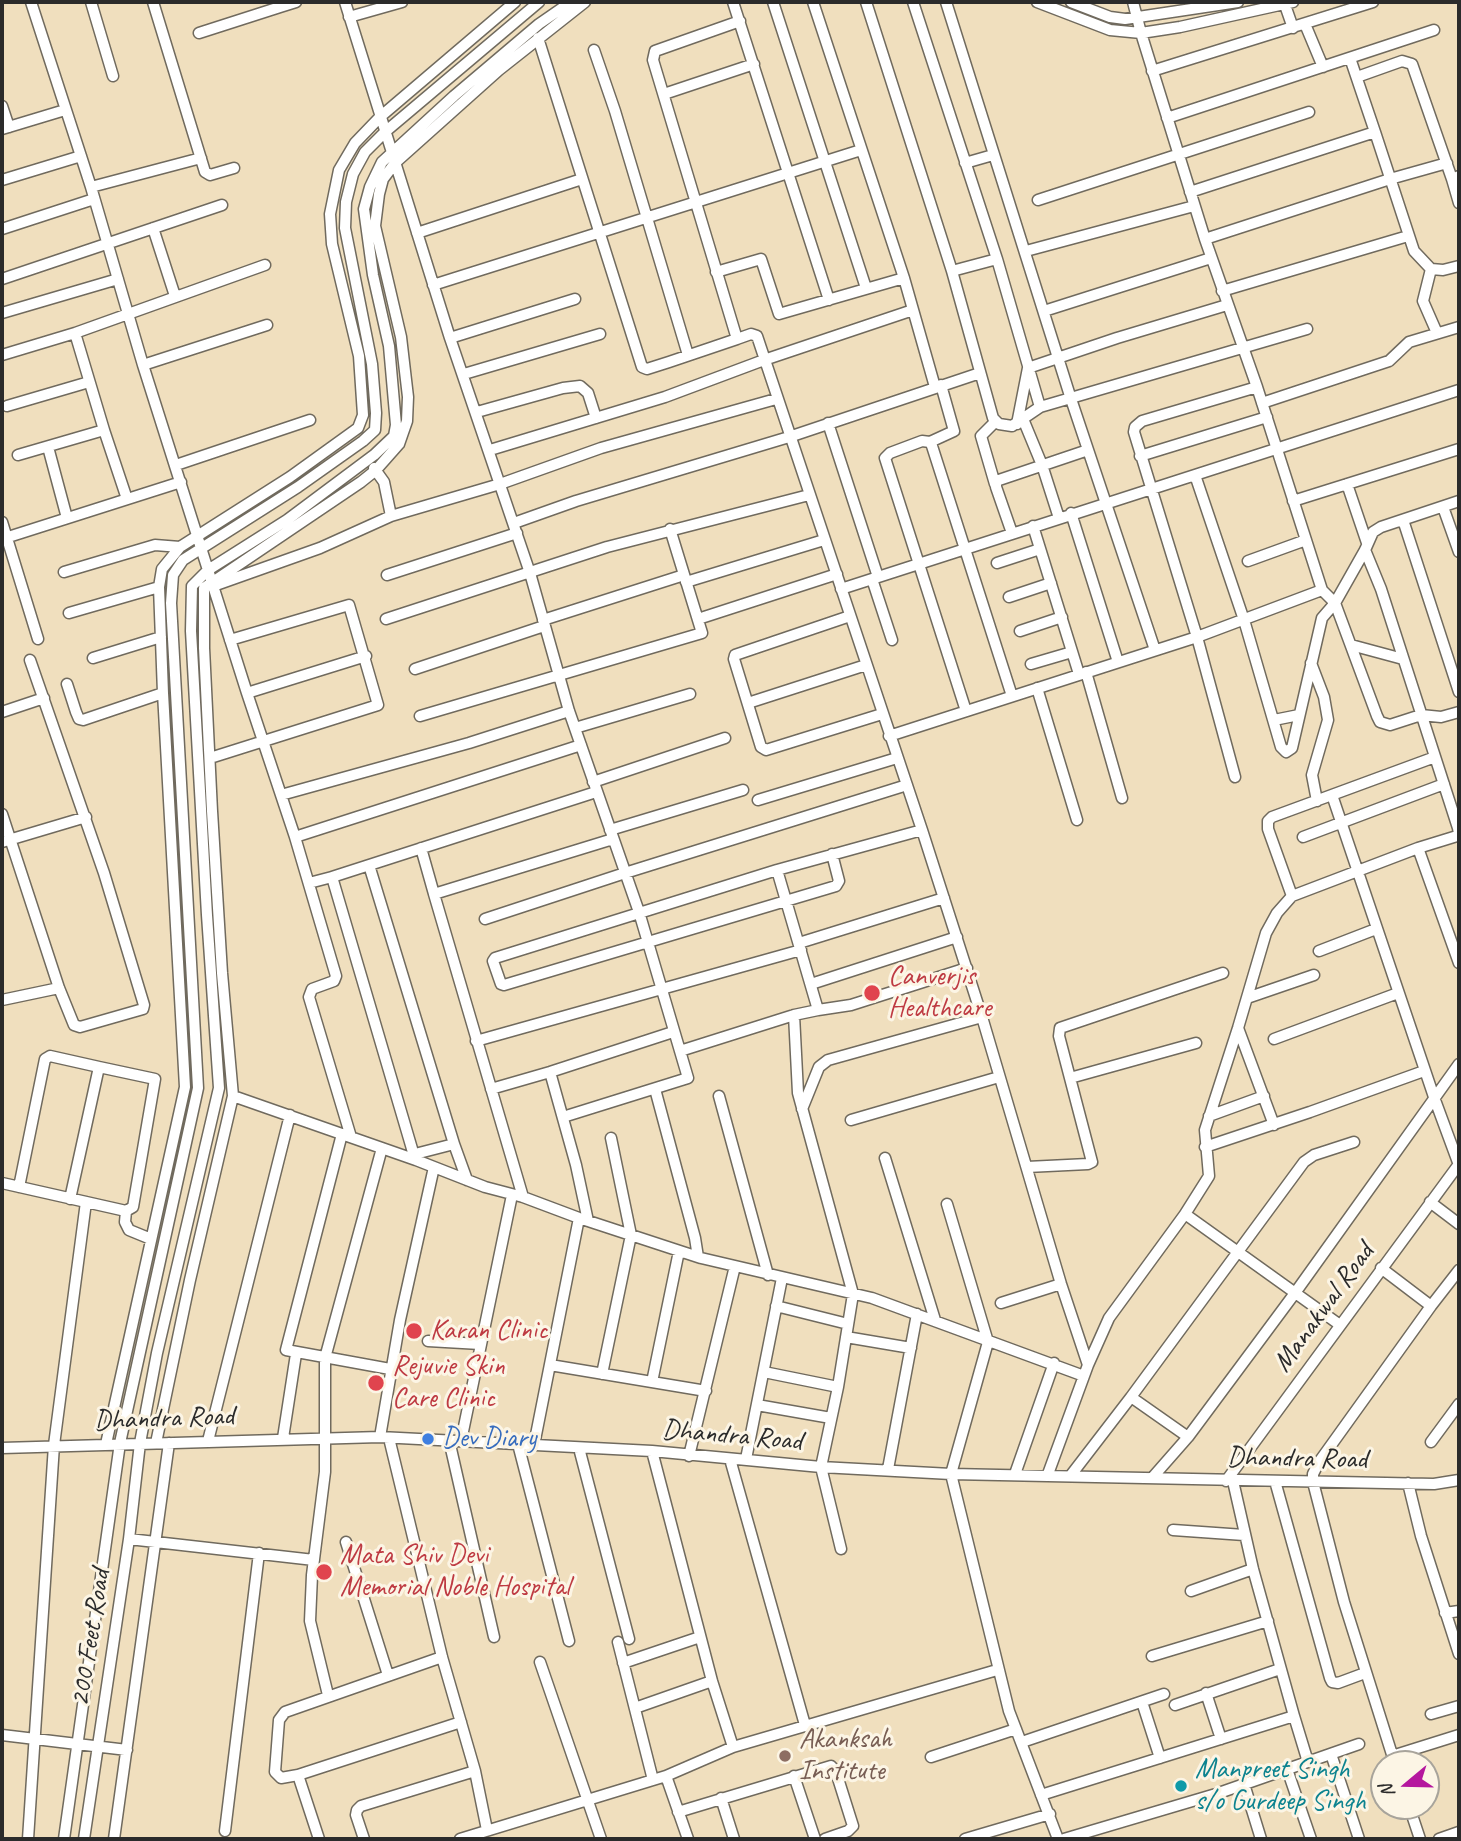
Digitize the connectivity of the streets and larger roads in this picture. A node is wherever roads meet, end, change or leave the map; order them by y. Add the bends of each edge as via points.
1 (31, 2) edge
2 (91, 2) edge
3 (153, 2) edge
4 (296, 2) edge
5 (345, 2) edge
6 (402, 2) edge
7 (515, 2) edge
8 (539, 2) edge
9 (570, 2) edge
10 (585, 2) edge
11 (733, 2) edge
12 (773, 2) edge
13 (814, 2) edge
14 (866, 2) edge
15 (913, 2) edge
16 (946, 2) edge
17 (1037, 2) edge
18 (1071, 2) edge
19 (1121, 2) edge
20 (1134, 2) edge
21 (1238, 2) edge
22 (1373, 2) edge
23 (1289, 3) edge
24 (280, 4) edge
25 (349, 17) junction
26 (1138, 19) junction
27 (740, 21) junction
28 (1305, 24) junction
29 (1293, 28) junction
30 (1434, 30) dead end
31 (199, 33) dead end
32 (1141, 33) junction
33 (538, 38) junction
34 (594, 50) dead end
35 (1350, 58) junction
36 (754, 64) junction
37 (1323, 67) junction
38 (1152, 71) junction
39 (113, 76) dead end
40 (1357, 77) junction
41 (664, 94) junction
42 (2, 106) edge
43 (65, 110) junction
44 (1309, 112) dead end
45 (380, 117) junction
46 (1167, 118) junction
47 (5, 128) edge
48 (385, 132) junction
49 (1375, 132) junction
50 (861, 149) junction
51 (993, 155) junction
52 (1178, 155) junction
53 (80, 156) junction
54 (201, 158) junction
55 (393, 158) junction
56 (824, 162) junction
57 (965, 163) junction
58 (1447, 163) junction
59 (234, 167) dead end
60 (787, 174) junction
61 (1456, 177) edge
62 (582, 178) junction
63 (1390, 179) junction
64 (2, 180) edge
65 (91, 187) junction
66 (1190, 192) junction
67 (94, 200) junction
68 (1038, 200) dead end
69 (695, 201) junction
70 (1459, 203) edge
71 (222, 205) dead end
72 (1194, 206) junction
73 (646, 216) junction
74 (153, 228) junction
75 (2, 229) edge
76 (599, 232) junction
77 (417, 233) junction
78 (1408, 236) junction
79 (1205, 239) junction
80 (108, 243) junction
81 (1026, 251) junction
82 (997, 258) junction
83 (1211, 258) junction
84 (265, 265) dead end
85 (1459, 266) edge
86 (1431, 269) junction
87 (952, 271) junction
88 (716, 272) junction
89 (904, 278) junction
90 (2, 279) edge
91 (118, 279) junction
92 (433, 285) junction
93 (866, 288) junction
94 (1222, 291) junction
95 (175, 296) junction
96 (575, 299) dead end
97 (829, 300) junction
98 (1227, 305) junction
99 (913, 310) junction
100 (1044, 312) junction
101 (2, 313) edge
102 (128, 313) junction
103 (267, 325) dead end
104 (1459, 327) edge
105 (1307, 329) dead end
106 (75, 333) junction
107 (1437, 333) junction
108 (600, 334) dead end
109 (450, 338) junction
110 (737, 339) junction
111 (1243, 350) junction
112 (2, 355) edge
113 (688, 355) junction
114 (1059, 358) junction
115 (764, 360) junction
116 (143, 365) junction
117 (1027, 368) junction
118 (980, 373) junction
119 (464, 374) junction
120 (89, 382) junction
121 (938, 386) junction
122 (1257, 387) junction
123 (1459, 390) edge
124 (776, 398) junction
125 (1071, 399) junction
126 (1262, 403) junction
127 (7, 406) dead end
128 (1040, 407) junction
129 (477, 412) junction
130 (1267, 416) junction
131 (597, 418) junction
132 (310, 420) dead end
133 (996, 421) junction
134 (1020, 422) junction
135 (828, 423) junction
136 (104, 430) junction
137 (789, 437) junction
138 (929, 442) junction
139 (48, 447) junction
140 (1277, 448) junction
141 (1459, 449) edge
142 (490, 450) junction
143 (1088, 450) junction
144 (18, 455) dead end
145 (1140, 456) junction
146 (366, 461) junction
147 (176, 465) junction
148 (1042, 465) junction
149 (376, 470) junction
150 (1195, 475) junction
151 (181, 482) junction
152 (500, 484) junction
153 (995, 484) junction
154 (1347, 484) junction
155 (1150, 488) junction
156 (809, 495) junction
157 (127, 499) junction
158 (1293, 501) junction
159 (1459, 501) edge
160 (1107, 503) junction
161 (1443, 507) junction
162 (1071, 513) junction
163 (391, 516) junction
164 (67, 518) junction
165 (1059, 518) junction
166 (1403, 520) junction
167 (2, 522) edge
168 (1033, 526) junction
169 (515, 528) junction
170 (670, 529) junction
171 (1012, 533) junction
172 (197, 537) junction
173 (4, 538) edge
174 (824, 540) junction
175 (1306, 540) junction
176 (180, 547) junction
177 (1366, 547) junction
178 (966, 548) junction
179 (200, 549) junction
180 (1040, 549) junction
181 (1459, 552) edge
182 (1248, 561) dead end
183 (919, 563) junction
184 (998, 563) dead end
185 (64, 572) dead end
186 (530, 573) junction
187 (837, 574) junction
188 (387, 575) dead end
189 (685, 578) junction
190 (875, 578) junction
191 (211, 579) junction
192 (1051, 583) junction
193 (159, 587) junction
194 (841, 589) junction
195 (1322, 590) junction
196 (1009, 597) dead end
197 (1335, 603) junction
198 (69, 613) dead end
199 (850, 616) junction
200 (1062, 617) junction
201 (386, 619) dead end
202 (698, 619) junction
203 (1244, 620) junction
204 (543, 623) junction
205 (1020, 631) dead end
206 (161, 637) junction
207 (1198, 637) junction
208 (38, 639) dead end
209 (230, 640) junction
210 (892, 640) dead end
211 (1351, 645) junction
212 (1154, 650) junction
213 (1072, 652) junction
214 (366, 656) junction
215 (93, 658) dead end
216 (1404, 659) junction
217 (30, 660) dead end
218 (1118, 663) junction
219 (1311, 663) junction
220 (1031, 664) dead end
221 (866, 665) junction
222 (415, 669) dead end
223 (1083, 673) junction
224 (559, 675) junction
225 (67, 684) dead end
226 (1037, 688) junction
227 (163, 692) junction
228 (1459, 692) edge
229 (247, 693) junction
230 (690, 694) dead end
231 (1012, 696) junction
232 (44, 698) junction
233 (748, 703) junction
234 (569, 711) junction
235 (2, 712) edge
236 (966, 712) junction
237 (1459, 712) edge
238 (882, 714) junction
239 (1298, 715) junction
240 (1421, 715) junction
241 (421, 716) dead end
242 (1274, 720) junction
243 (575, 728) junction
244 (889, 736) junction
245 (725, 738) dead end
246 (263, 742) junction
247 (580, 745) junction
248 (1435, 757) junction
249 (210, 758) junction
250 (897, 758) junction
251 (1235, 777) dead end
252 (1444, 784) junction
253 (907, 785) junction
254 (594, 787) junction
255 (743, 790) dead end
256 (281, 795) junction
257 (1332, 795) junction
258 (1122, 798) dead end
259 (758, 800) dead end
260 (1317, 801) junction
261 (2, 814) edge
262 (86, 817) junction
263 (1077, 820) dead end
264 (1340, 823) junction
265 (1459, 828) edge
266 (922, 830) junction
267 (611, 835) junction
268 (295, 837) junction
269 (1303, 837) dead end
270 (6, 841) edge
271 (421, 848) junction
272 (1418, 848) junction
273 (832, 854) junction
274 (369, 865) junction
275 (777, 870) junction
276 (1357, 871) junction
277 (625, 873) junction
278 (332, 877) junction
279 (309, 883) junction
280 (434, 894) junction
281 (1293, 896) junction
282 (944, 898) junction
283 (787, 901) junction
284 (639, 912) junction
285 (485, 919) dead end
286 (1376, 929) junction
287 (957, 937) junction
288 (648, 943) junction
289 (800, 947) junction
290 (1319, 951) dead end
291 (1459, 963) edge
292 (967, 968) junction
293 (1223, 973) dead end
294 (1314, 975) dead end
295 (811, 984) junction
296 (60, 988) junction
297 (661, 991) junction
298 (1398, 993) junction
299 (1247, 998) junction
300 (2, 1000) edge
301 (818, 1010) junction
302 (794, 1015) junction
303 (982, 1017) junction
304 (1238, 1028) junction
305 (673, 1032) junction
306 (1274, 1039) dead end
307 (476, 1041) junction
308 (1196, 1043) dead end
309 (680, 1051) junction
310 (1459, 1064) edge
311 (99, 1067) junction
312 (1424, 1071) junction
313 (550, 1072) junction
314 (999, 1077) junction
315 (1070, 1078) junction
316 (491, 1089) junction
317 (655, 1089) junction
318 (233, 1096) junction
319 (719, 1096) dead end
320 (1264, 1096) junction
321 (1434, 1100) junction
322 (802, 1110) junction
323 (290, 1115) junction
324 (1209, 1116) junction
325 (563, 1117) junction
326 (851, 1120) dead end
327 (1274, 1125) junction
328 (346, 1135) junction
329 (611, 1138) dead end
330 (1354, 1142) dead end
331 (454, 1144) junction
332 (1205, 1147) junction
333 (382, 1148) junction
334 (415, 1157) junction
335 (885, 1158) dead end
336 (1459, 1164) edge
337 (434, 1167) junction
338 (1027, 1167) junction
339 (467, 1180) junction
340 (2, 1184) edge
341 (19, 1187) junction
342 (512, 1195) junction
343 (523, 1198) junction
344 (70, 1199) junction
345 (86, 1202) junction
346 (1430, 1202) junction
347 (947, 1204) dead end
348 (127, 1211) junction
349 (1185, 1214) junction
350 (583, 1219) junction
351 (1459, 1224) edge
352 (631, 1235) junction
353 (152, 1240) junction
354 (679, 1251) junction
355 (1237, 1251) junction
356 (698, 1257) junction
357 (735, 1266) junction
358 (1381, 1268) junction
359 (1459, 1270) edge
360 (768, 1275) junction
361 (782, 1278) junction
362 (1061, 1284) junction
363 (1295, 1293) junction
364 (853, 1294) junction
365 (1001, 1303) dead end
366 (776, 1306) junction
367 (1431, 1306) junction
368 (916, 1314) junction
369 (935, 1320) junction
370 (848, 1325) junction
371 (1340, 1325) junction
372 (846, 1337) junction
373 (428, 1341) dead end
374 (988, 1342) junction
375 (480, 1344) junction
376 (911, 1348) junction
377 (296, 1354) junction
378 (325, 1357) junction
379 (1054, 1363) junction
380 (550, 1365) junction
381 (1088, 1365) junction
382 (390, 1369) junction
383 (764, 1371) junction
384 (601, 1374) junction
385 (1084, 1376) junction
386 (652, 1382) junction
387 (838, 1387) junction
388 (706, 1391) junction
389 (1131, 1397) junction
390 (1459, 1404) edge
391 (757, 1405) junction
392 (831, 1418) junction
393 (326, 1437) junction
394 (384, 1437) junction
395 (1188, 1437) junction
396 (283, 1438) junction
397 (449, 1440) junction
398 (208, 1441) junction
399 (461, 1441) junction
400 (1431, 1442) dead end
401 (120, 1443) junction
402 (140, 1443) junction
403 (156, 1443) junction
404 (169, 1443) junction
405 (106, 1444) junction
406 (518, 1444) junction
407 (54, 1445) junction
408 (534, 1445) junction
409 (2, 1448) edge
410 (579, 1448) junction
411 (652, 1451) junction
412 (689, 1456) junction
413 (730, 1459) junction
414 (746, 1459) junction
415 (821, 1467) junction
416 (888, 1469) junction
417 (951, 1474) junction
418 (1015, 1474) junction
419 (1048, 1474) junction
420 (1071, 1475) junction
421 (1152, 1478) junction
422 (1459, 1480) edge
423 (1230, 1481) junction
424 (1275, 1481) junction
425 (1313, 1482) junction
426 (1408, 1483) junction
427 (1172, 1530) dead end
428 (1244, 1535) junction
429 (129, 1539) junction
430 (156, 1542) junction
431 (346, 1542) dead end
432 (841, 1549) dead end
433 (259, 1553) junction
434 (314, 1560) junction
435 (1253, 1569) junction
436 (1191, 1591) dead end
437 (1459, 1611) edge
438 (1445, 1613) junction
439 (1268, 1621) junction
440 (494, 1637) dead end
441 (700, 1637) junction
442 (629, 1639) dead end
443 (569, 1641) dead end
444 (618, 1642) dead end
445 (1459, 1654) edge
446 (1152, 1656) dead end
447 (442, 1657) junction
448 (540, 1662) dead end
449 (623, 1663) junction
450 (1280, 1669) junction
451 (998, 1670) junction
452 (1366, 1673) junction
453 (388, 1675) junction
454 (712, 1681) junction
455 (1206, 1693) junction
456 (1164, 1694) dead end
457 (328, 1695) junction
458 (1142, 1702) junction
459 (1175, 1705) dead end
460 (1459, 1706) edge
461 (635, 1709) junction
462 (1431, 1714) dead end
463 (1294, 1716) junction
464 (461, 1722) junction
465 (805, 1725) junction
466 (1016, 1729) junction
467 (2, 1735) edge
468 (1459, 1735) edge
469 (35, 1739) junction
470 (1221, 1739) junction
471 (1022, 1742) junction
472 (77, 1743) junction
473 (1359, 1744) dead end
474 (98, 1745) junction
475 (733, 1747) junction
476 (127, 1750) junction
477 (1391, 1750) edge
478 (1420, 1750) edge
479 (1331, 1754) junction
480 (931, 1757) dead end
481 (1160, 1758) junction
482 (1308, 1762) junction
483 (1287, 1769) junction
484 (475, 1771) junction
485 (298, 1775) junction
486 (666, 1776) junction
487 (794, 1776) junction
488 (653, 1780) junction
489 (1244, 1784) junction
490 (1041, 1794) junction
491 (722, 1798) junction
492 (587, 1801) junction
493 (678, 1812) junction
494 (1050, 1814) junction
495 (1414, 1820) edge
496 (498, 1827) junction
497 (487, 1830) junction
498 (225, 1831) dead end
499 (1459, 1832) edge
500 (28, 1839) edge
501 (64, 1839) edge
502 (84, 1839) edge
503 (114, 1839) edge
504 (319, 1839) edge
505 (364, 1839) edge
506 (460, 1839) edge
507 (502, 1839) edge
508 (601, 1839) edge
509 (688, 1839) edge
510 (734, 1839) edge
511 (815, 1839) edge
512 (824, 1839) edge
513 (965, 1839) edge
514 (1058, 1839) edge
515 (1064, 1839) edge
516 (1261, 1839) edge
517 (1311, 1839) edge
518 (1359, 1839) edge
519 (1420, 1839) edge
520 (1439, 1839) edge

1 - 43 street
2 - 39 street
3 - 54 street
4 - 24 street
5 - 25 street
6 - 25 street
7 - 45 street
8 - 48 street
9 - 55 street via 518,42
10 - 33 street
11 - 27 street
12 - 56 street
13 - 50 street
14 - 87 street
15 - 57 street
16 - 51 street
17 - 32 street via 1110,30
18 - 26 street via 1111,17
19 - 20 street
20 - 26 street
21 - 26 street
22 - 28 street
23 - 29 street
23 - 32 street
24 - 31 street
25 - 45 street
26 - 32 street
27 - 36 street
27 - 41 street via 653,53
28 - 29 street
28 - 37 street
29 - 38 street
30 - 35 street
32 - 38 street
33 - 55 street
33 - 62 street
34 - 73 street
35 - 37 street
35 - 40 street
36 - 41 street
36 - 60 street
37 - 46 street
38 - 46 street
40 - 49 street
40 - 58 street via 1402,61 1412,64
41 - 69 street
42 - 47 street
43 - 47 street
43 - 53 street
44 - 52 street
45 - 48 street
45 - 172 street via 355,143 339,170 330,214 332,244 359,356 363,415 358,428
46 - 52 street
48 - 55 street
48 - 179 street via 365,152 353,174 345,228 372,364 375,430 298,487
49 - 63 street
49 - 66 street
50 - 56 street
50 - 89 street
51 - 57 street
51 - 81 street
52 - 66 street
52 - 68 street
53 - 64 street
53 - 65 street
54 - 59 street via 207,174
54 - 65 street
55 - 77 street
55 - 146 street via 382,162 364,209 389,346 396,425 394,436
55 - 149 street via 379,194 375,226 401,337 408,411 398,444
56 - 60 street
56 - 93 street
57 - 82 street
58 - 61 street
58 - 63 street
60 - 69 street
60 - 97 street
61 - 70 street
62 - 76 street
62 - 77 street
63 - 78 street
63 - 79 street
65 - 67 street
66 - 72 street
67 - 75 street
67 - 80 street
69 - 73 street
69 - 88 street
71 - 74 street
72 - 79 street
72 - 81 street
73 - 76 street
73 - 113 street
74 - 80 street
74 - 95 street
76 - 92 street
76 - 113 street via 642,367
77 - 92 street
78 - 86 street via 1414,251
78 - 94 street
79 - 83 street
80 - 90 street
80 - 91 street
81 - 100 street
82 - 87 street
82 - 117 street
83 - 94 street
83 - 100 street
84 - 95 street
85 - 86 street
86 - 107 street via 1423,300
87 - 118 street
88 - 97 street via 761,259 779,314
88 - 110 street
89 - 93 street
89 - 99 street
91 - 101 street
91 - 102 street
92 - 109 street
93 - 97 street
94 - 98 street
95 - 102 street
96 - 109 street
98 - 111 street
98 - 114 street
99 - 115 street
99 - 121 street
100 - 114 street
102 - 106 street
102 - 116 street
103 - 116 street
104 - 107 street
105 - 111 street
106 - 112 street
106 - 120 street
107 - 126 street via 1409,342 1389,361
108 - 119 street
109 - 119 street
110 - 113 street
110 - 115 street via 755,334
111 - 122 street
111 - 125 street
114 - 117 street
114 - 125 street
115 - 124 street
115 - 131 street
116 - 147 street
117 - 128 street
117 - 134 street
118 - 121 street
118 - 133 street
119 - 129 street
120 - 127 street
120 - 136 street
121 - 135 street
121 - 138 street via 954,431
122 - 126 street
122 - 145 street via 1138,424 1134,432
123 - 140 street
124 - 137 street
124 - 152 street via 601,448
125 - 128 street
125 - 143 street
126 - 130 street
128 - 134 street
129 - 131 street via 580,386 588,393
129 - 142 street
130 - 140 street
130 - 145 street
131 - 142 street
132 - 147 street
133 - 134 street via 1005,426
133 - 153 street via 981,436
134 - 148 street
135 - 137 street
135 - 190 street
136 - 139 street
136 - 157 street
137 - 156 street
137 - 169 street via 576,501
138 - 178 street
138 - 183 street via 885,458
139 - 144 street
139 - 164 street
140 - 150 street
140 - 158 street
141 - 154 street
142 - 152 street
143 - 148 street
143 - 160 street
145 - 155 street
146 - 149 street
146 - 191 street
147 - 151 street
148 - 153 street
148 - 165 street
149 - 163 street via 384,482
149 - 191 street via 299,526
150 - 155 street
150 - 203 street
151 - 157 street
151 - 172 street
152 - 163 street
152 - 169 street
153 - 171 street
154 - 158 street
154 - 177 street
155 - 160 street
155 - 207 street
156 - 170 street
156 - 174 street
157 - 164 street
158 - 175 street
159 - 161 street
160 - 162 street
160 - 212 street
161 - 166 street
161 - 181 street
162 - 165 street
162 - 218 street
163 - 191 street via 320,548
164 - 173 street
165 - 168 street
166 - 177 street via 1376,529
166 - 228 street
167 - 173 street
168 - 171 street
168 - 180 street
169 - 186 street
169 - 188 street
170 - 186 street
170 - 189 street
171 - 178 street
172 - 176 street
172 - 179 street
173 - 208 street
174 - 187 street
174 - 189 street
175 - 182 street
175 - 195 street
176 - 185 street via 155,545
176 - 193 street via 162,569
177 - 197 street
177 - 216 street
178 - 183 street
178 - 231 street
179 - 191 street
179 - 401 street via 179,565 171,587 198,1088
180 - 184 street
180 - 192 street
183 - 190 street
183 - 236 street
186 - 201 street
186 - 204 street
187 - 194 street
187 - 202 street
189 - 202 street
189 - 204 street
190 - 194 street
190 - 210 street
191 - 209 street
191 - 249 street via 203,597
191 - 402 street, 200 Feet Road via 196,580 190,595 219,1088
192 - 196 street
192 - 200 street
193 - 198 street
193 - 206 street
194 - 199 street
195 - 197 street
195 - 203 street
197 - 211 street
197 - 219 street via 1322,618
199 - 221 street
199 - 233 street via 735,654
200 - 205 street
200 - 213 street
202 - 224 street via 701,634
203 - 207 street
203 - 242 street
204 - 222 street
204 - 224 street
206 - 215 street
206 - 227 street
207 - 212 street
207 - 251 street
209 - 214 street via 346,604 351,607
209 - 229 street
211 - 216 street
211 - 240 street via 1380,722 1390,725
212 - 218 street
213 - 220 street
213 - 223 street
214 - 229 street
214 - 246 street via 378,705
216 - 240 street
217 - 232 street
218 - 223 street
219 - 239 street
219 - 260 street via 1328,720 1312,775
221 - 233 street
221 - 238 street
223 - 226 street
223 - 258 street
224 - 234 street
224 - 241 street
225 - 227 street via 83,720
226 - 231 street
226 - 263 street
227 - 353 street via 185,1071 183,1102
229 - 246 street
230 - 243 street
231 - 236 street
232 - 235 street
232 - 262 street
233 - 238 street via 763,749
234 - 243 street
234 - 256 street
236 - 244 street
237 - 240 street via 1441,718
238 - 244 street
239 - 242 street
239 - 242 street via 1292,748 1286,752
240 - 248 street
243 - 247 street
244 - 250 street
245 - 254 street
246 - 249 street
246 - 256 street
247 - 254 street
247 - 268 street
248 - 252 street
248 - 257 street
249 - 318 street
250 - 253 street
250 - 259 street
252 - 264 street
252 - 265 street
253 - 266 street
253 - 277 street
254 - 267 street
254 - 271 street
255 - 267 street
256 - 268 street
257 - 260 street
257 - 264 street
260 - 281 street via 1268,821
261 - 270 street
262 - 270 street
262 - 296 street via 145,1007 77,1027
264 - 269 street
264 - 276 street
265 - 272 street via 1457,836
266 - 273 street
266 - 282 street
267 - 277 street
267 - 280 street
268 - 279 street
270 - 296 street
271 - 274 street
271 - 280 street
272 - 276 street
272 - 291 street
273 - 275 street
273 - 283 street via 838,884
274 - 278 street
274 - 331 street
275 - 283 street
275 - 284 street
276 - 281 street
276 - 286 street
277 - 284 street
277 - 285 street
278 - 279 street
278 - 334 street
279 - 328 street via 336,980 312,989 309,997
280 - 307 street
281 - 299 street via 1266,933
282 - 287 street
282 - 289 street
283 - 288 street
283 - 289 street
284 - 288 street
284 - 288 street via 493,961 504,985
286 - 290 street
286 - 298 street
287 - 292 street
287 - 295 street
288 - 297 street
289 - 295 street
289 - 297 street
292 - 301 street via 851,1005
292 - 303 street
293 - 315 street via 1060,1028
294 - 299 street
295 - 301 street
296 - 300 street
297 - 305 street
297 - 307 street
298 - 306 street
298 - 312 street
299 - 304 street
301 - 302 street
302 - 309 street
302 - 322 street
303 - 314 street
303 - 322 street via 828,1060 819,1067
304 - 320 street
304 - 324 street
305 - 309 street
305 - 313 street
307 - 316 street
308 - 315 street
309 - 317 street via 688,1078
310 - 321 street
311 - 341 street via 50,1056 45,1059
311 - 344 street
311 - 348 street via 155,1079 133,1207
312 - 321 street
312 - 327 street
313 - 316 street
313 - 325 street
314 - 326 street
314 - 338 street
315 - 338 street via 1092,1162
316 - 343 street
317 - 325 street
317 - 356 street
318 - 323 street
318 - 403 street
319 - 360 street
320 - 324 street
320 - 327 street
321 - 336 street
321 - 363 street
322 - 364 street
323 - 328 street
323 - 398 street
324 - 332 street
325 - 350 street
327 - 332 street
328 - 333 street
328 - 377 street via 285,1348
329 - 352 street
330 - 355 street via 1304,1162
331 - 334 street
331 - 339 street
332 - 349 street via 1209,1176
333 - 334 street
333 - 378 street
334 - 337 street
335 - 369 street
336 - 346 street, Manakwal Road
337 - 339 street
337 - 382 street
338 - 362 street
339 - 342 street
340 - 341 street
341 - 344 street
342 - 343 street
342 - 375 street
343 - 350 street
344 - 345 street
345 - 348 street
345 - 407 street
346 - 351 street
346 - 358 street, Manakwal Road
347 - 374 street
348 - 353 street via 129,1230
349 - 355 street
349 - 381 street via 1109,1318
350 - 352 street
350 - 380 street
352 - 354 street
352 - 384 street
353 - 405 street
354 - 356 street
354 - 386 street
355 - 363 street
355 - 389 street
356 - 357 street
357 - 360 street
357 - 388 street
358 - 367 street
358 - 371 street, Manakwal Road
359 - 367 street
360 - 361 street
361 - 364 street
361 - 366 street
362 - 365 street
362 - 381 street
363 - 371 street
363 - 395 street
364 - 368 street
364 - 370 street
366 - 370 street
366 - 383 street
367 - 425 street via 1315,1469
368 - 369 street
368 - 376 street
369 - 374 street
370 - 372 street
371 - 423 street, Manakwal Road
372 - 376 street
372 - 387 street
373 - 375 street
374 - 379 street
374 - 417 street
375 - 399 street
376 - 416 street
377 - 378 street
377 - 396 street
378 - 382 street
378 - 393 street
379 - 385 street
379 - 418 street
380 - 384 street
380 - 408 street
381 - 385 street
382 - 394 street
383 - 387 street
383 - 391 street
384 - 386 street
385 - 419 street
386 - 388 street
387 - 392 street
388 - 412 street
389 - 395 street
389 - 420 street
390 - 400 street
391 - 392 street
391 - 414 street
392 - 415 street
393 - 394 street, Dhandra Road
393 - 396 street, Dhandra Road
393 - 434 street
394 - 397 street, Dhandra Road
394 - 447 street
395 - 421 street
396 - 398 street, Dhandra Road
397 - 399 street, Dhandra Road
397 - 440 street
398 - 404 street, Dhandra Road
399 - 406 street, Dhandra Road
401 - 402 street, Dhandra Road
401 - 405 street, Dhandra Road
401 - 472 street
402 - 403 street, Dhandra Road
402 - 429 street, 200 Feet Road
403 - 404 street, Dhandra Road
404 - 430 street
405 - 407 street, Dhandra Road
406 - 408 street, Dhandra Road
406 - 443 street
407 - 409 street, Dhandra Road
407 - 469 street
408 - 410 street, Dhandra Road
410 - 411 street, Dhandra Road
410 - 442 street
411 - 412 street, Dhandra Road
411 - 441 street
412 - 413 street, Dhandra Road
413 - 414 street, Dhandra Road
413 - 465 street
414 - 415 street, Dhandra Road
415 - 416 street, Dhandra Road
415 - 432 street
416 - 417 street, Dhandra Road
417 - 418 street, Dhandra Road
417 - 451 street
418 - 419 street, Dhandra Road
419 - 420 street, Dhandra Road
420 - 421 street, Dhandra Road
421 - 423 street, Dhandra Road
422 - 426 street, Dhandra Road
423 - 424 street, Dhandra Road
423 - 428 street
424 - 425 street, Dhandra Road
424 - 452 street via 1330,1678 1338,1683
425 - 426 street, Dhandra Road
425 - 452 street
426 - 438 street
427 - 428 street
428 - 435 street
429 - 430 street
429 - 474 street, 200 Feet Road
430 - 433 street
430 - 476 street
431 - 453 street
433 - 434 street
433 - 498 street
434 - 457 street via 312,1635
435 - 436 street
435 - 439 street
437 - 438 street
438 - 445 street
439 - 446 street
439 - 450 street
441 - 449 street
441 - 454 street
444 - 449 street
447 - 453 street
447 - 464 street
448 - 492 street
449 - 461 street
450 - 455 street
450 - 463 street
451 - 465 street
451 - 466 street
452 - 477 street
453 - 457 street
454 - 461 street
454 - 475 street
455 - 459 street
455 - 470 street
456 - 458 street
457 - 485 street via 289,1710 279,1720 275,1772 281,1778
458 - 471 street
458 - 481 street
460 - 462 street
461 - 488 street
463 - 470 street
463 - 482 street
464 - 484 street
464 - 485 street
465 - 475 street
466 - 471 street
466 - 480 street
467 - 469 street
468 - 478 street
469 - 472 street
469 - 500 street
470 - 481 street
471 - 490 street
472 - 474 street
472 - 501 street
473 - 479 street
474 - 476 street
474 - 502 street, 200 Feet Road
475 - 486 street
476 - 503 street
479 - 482 street
479 - 518 street
481 - 490 street
482 - 483 street
483 - 489 street
483 - 517 street
484 - 497 street
484 - 505 street via 361,1806 356,1815
485 - 504 street
486 - 488 street
486 - 493 street
487 - 491 street
487 - 511 street
487 - 512 street via 826,1766 836,1772 853,1826
488 - 492 street
489 - 515 street
489 - 516 street
490 - 494 street
491 - 493 street
491 - 510 street
492 - 496 street
492 - 508 street
493 - 509 street
494 - 513 street
494 - 514 street
495 - 519 street
496 - 497 street
496 - 507 street
497 - 506 street
499 - 520 street

